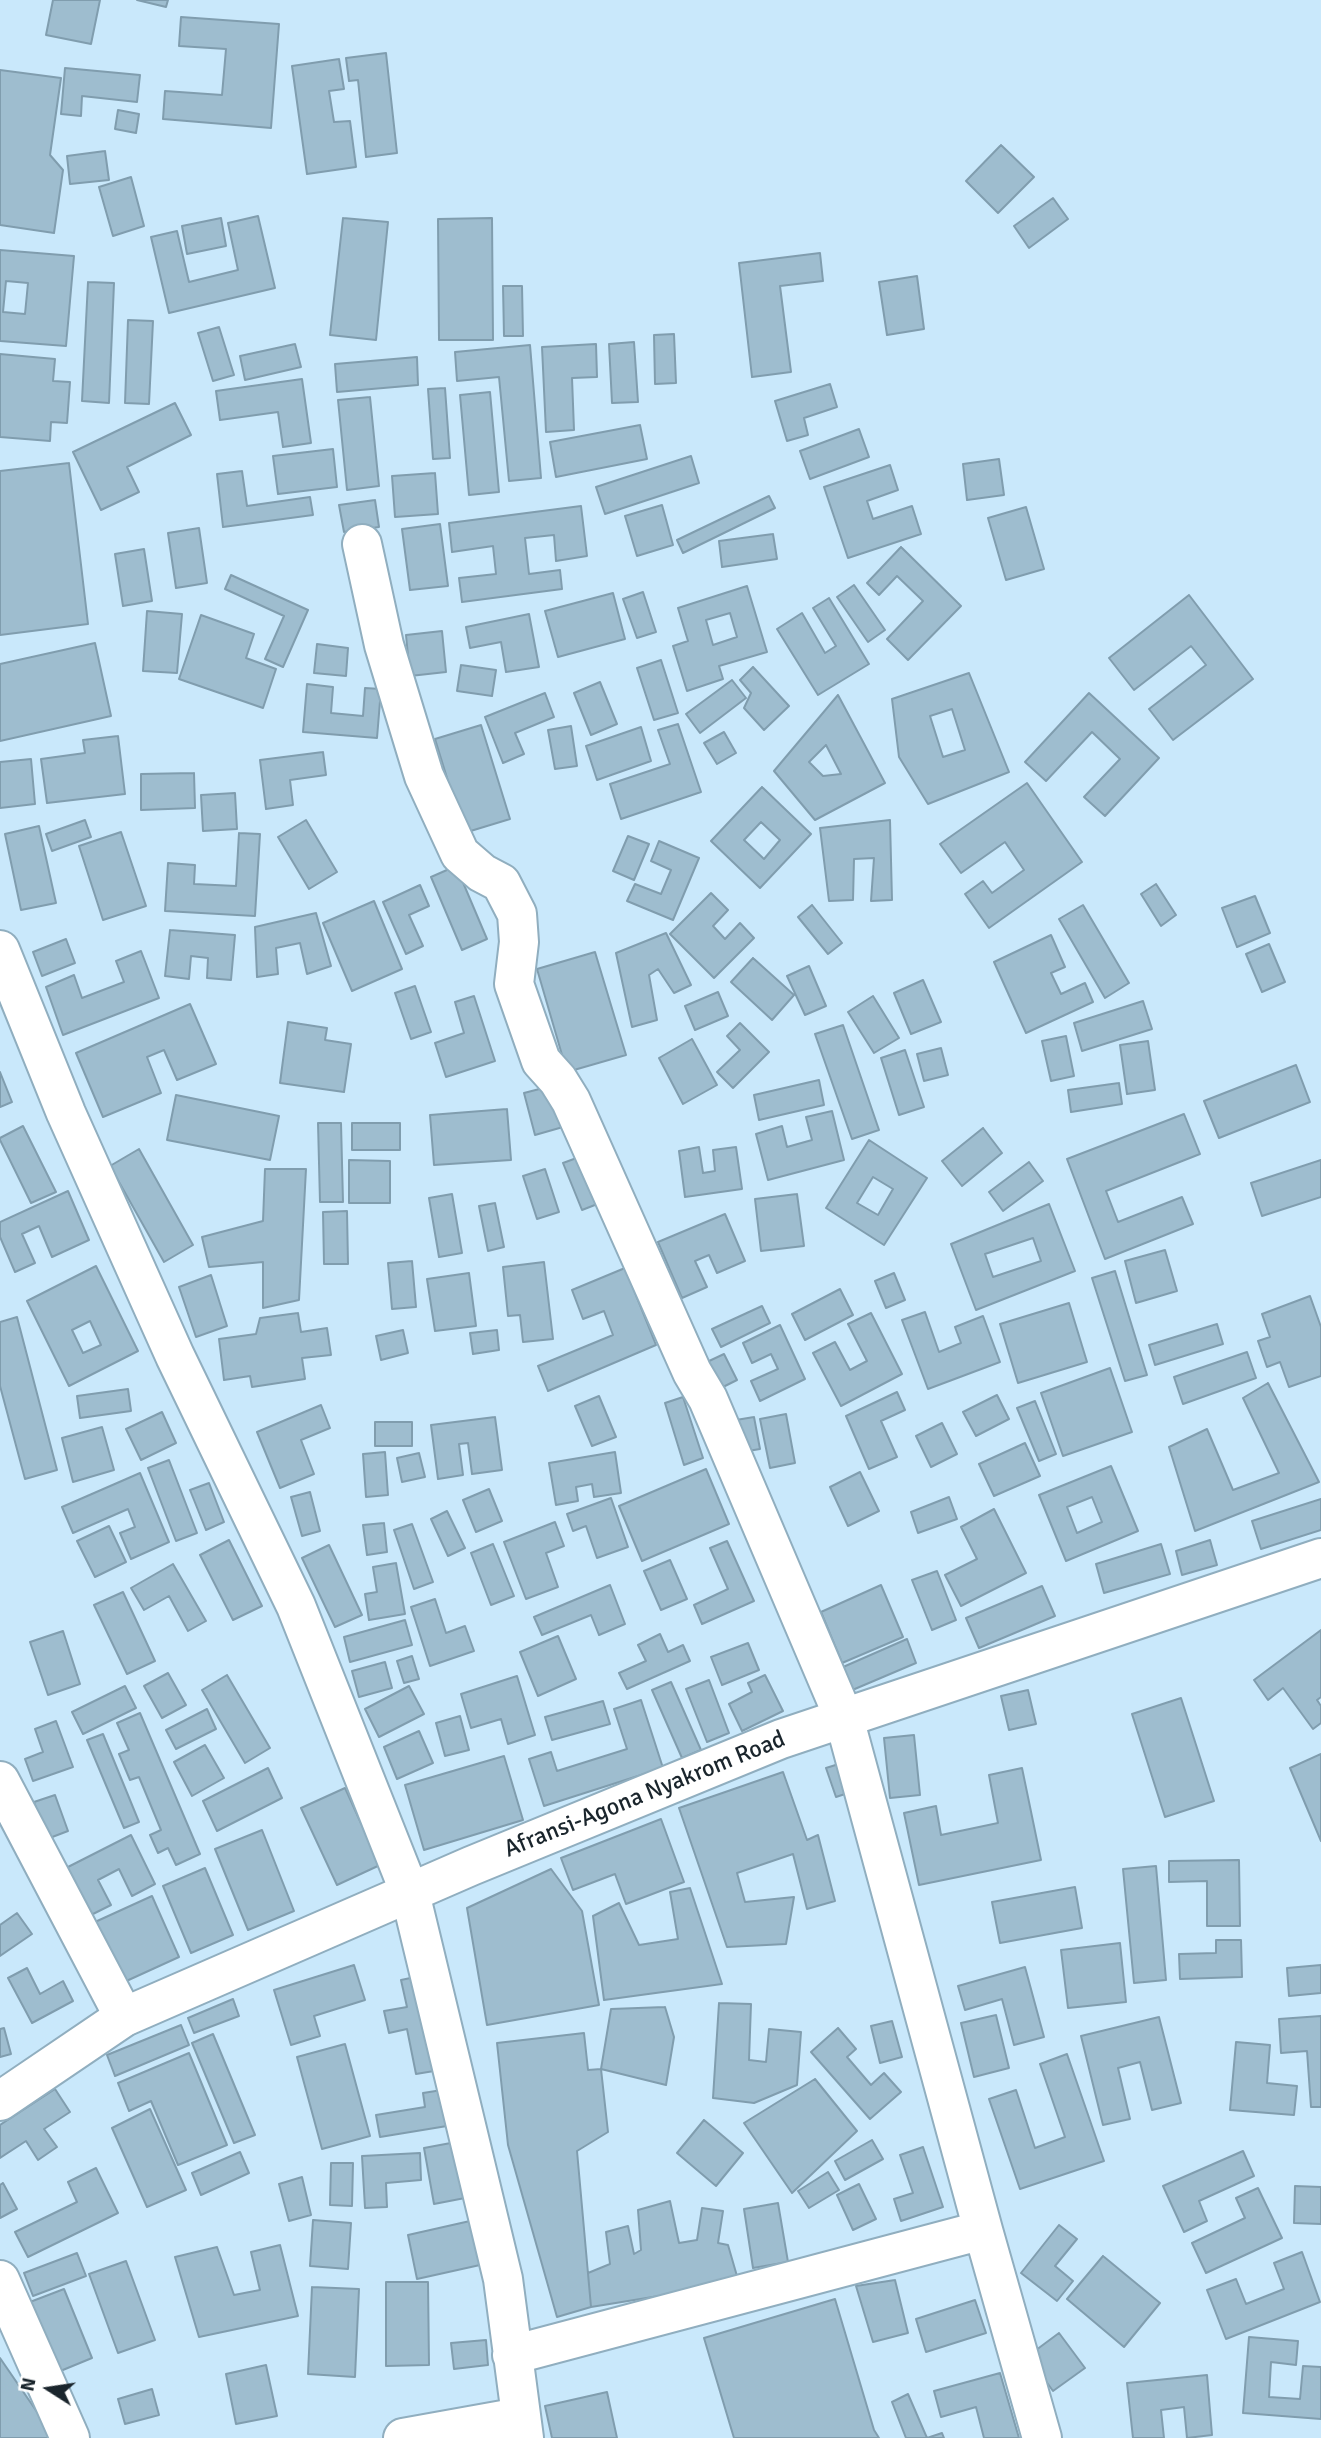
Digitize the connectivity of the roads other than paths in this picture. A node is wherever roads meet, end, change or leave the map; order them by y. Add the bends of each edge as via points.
1 (362, 544) dead end
2 (0, 950) edge
3 (1321, 1558) edge
4 (844, 1718) junction
5 (0, 1781) edge
6 (410, 1893) junction
7 (124, 2017) junction
8 (0, 2101) edge
9 (983, 2230) junction
10 (0, 2280) edge
11 (512, 2355) junction
12 (522, 2428) edge
13 (70, 2438) edge
14 (403, 2438) edge
15 (1042, 2438) edge

1 - 4 street via 384,645 424,776 460,854 501,883 517,914 514,984 541,1061 571,1101 708,1399
2 - 6 street via 66,1113 158,1317 296,1606
3 - 4 street, Afransi-Agona Nyakrom Road
4 - 6 street, Afransi-Agona Nyakrom Road via 781,1739
4 - 9 street
5 - 7 street
6 - 7 street, Afransi-Agona Nyakrom Road
6 - 11 street via 503,2279
7 - 8 street, Afransi-Agona Nyakrom Road
9 - 11 street
9 - 15 street
10 - 13 street
11 - 12 street
12 - 14 street

